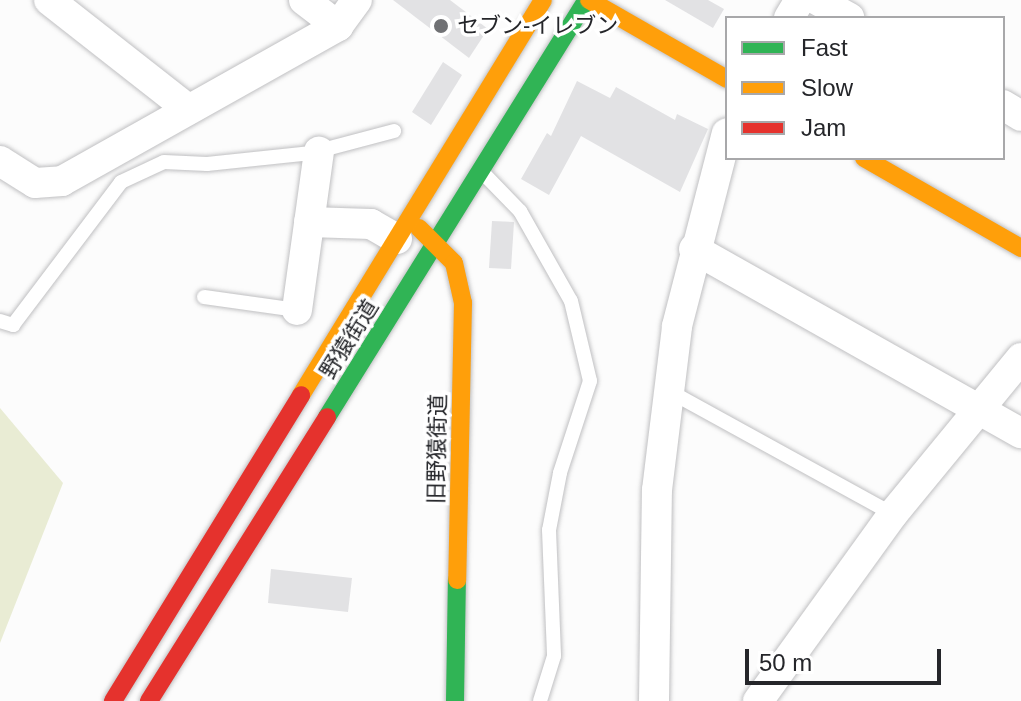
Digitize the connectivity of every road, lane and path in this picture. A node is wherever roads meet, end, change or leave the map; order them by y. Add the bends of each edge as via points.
1 (49, 0) edge
2 (304, 0) edge
3 (357, 0) edge
4 (543, 0) edge
5 (588, 0) edge
6 (817, 0) edge
7 (845, 16) edge
8 (338, 26) junction
9 (725, 78) edge
10 (188, 109) junction
11 (394, 131) dead end
12 (725, 140) edge
13 (319, 152) junction
14 (867, 160) edge
15 (0, 161) edge
16 (482, 172) junction
17 (309, 222) junction
18 (403, 229) junction
19 (437, 245) junction
20 (1021, 248) edge
21 (694, 249) junction
22 (204, 297) dead end
23 (297, 310) joint
24 (0, 321) edge
25 (1021, 358) edge
26 (669, 391) junction
27 (981, 410) junction
28 (1021, 433) edge
29 (893, 514) junction
30 (113, 701) edge
31 (149, 701) edge
32 (455, 701) edge
33 (540, 701) edge
34 (654, 701) edge
35 (758, 701) edge

1 - 10 street
2 - 8 street
3 - 8 street
4 - 18 main road, 野猿街道
5 - 9 main road
5 - 16 main road, 野猿街道
6 - 7 street
8 - 10 street
10 - 15 street via 62,181 35,183
11 - 13 lane
12 - 21 street
13 - 17 street
13 - 24 lane via 207,164 164,162 121,182 13,325
14 - 20 main road
16 - 19 main road, 野猿街道
16 - 33 lane via 500,184 520,211 571,301 590,381 560,473 549,530 546,563 555,639
17 - 18 street
17 - 23 street
18 - 19 main road, 旧野猿街道
18 - 30 main road, 野猿街道
19 - 31 main road, 野猿街道
19 - 32 main road, 旧野猿街道 via 454,263 464,322
21 - 26 street
21 - 27 street
22 - 23 lane
25 - 27 street
26 - 29 lane
26 - 34 street via 657,490
27 - 28 street
27 - 29 street
29 - 35 street

